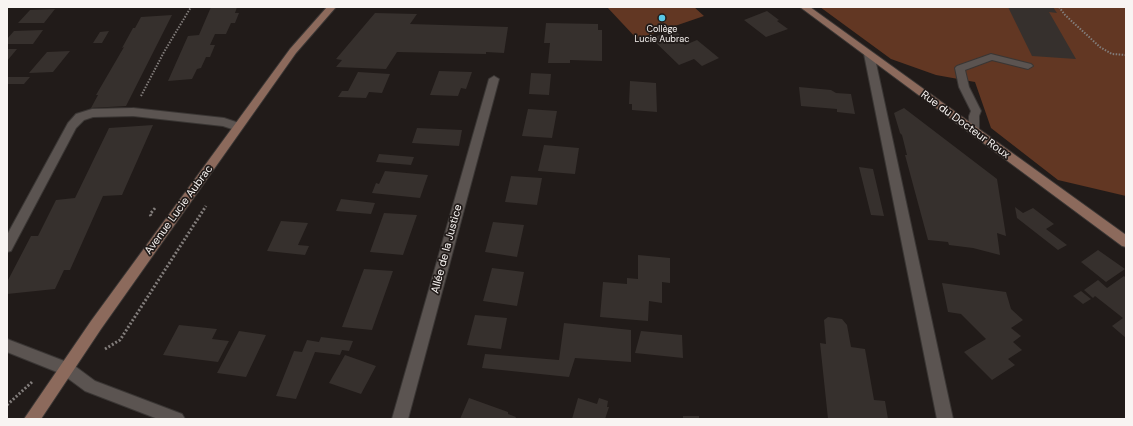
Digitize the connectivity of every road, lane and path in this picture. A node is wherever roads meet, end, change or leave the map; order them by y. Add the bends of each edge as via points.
1 (191, 7) edge
2 (332, 7) edge
3 (804, 7) edge
4 (1059, 7) edge
5 (869, 54) junction
6 (1126, 55) edge
7 (1028, 66) dead end
8 (494, 79) dead end
9 (133, 112) junction
10 (238, 127) junction
11 (974, 131) junction
12 (1126, 242) edge
13 (7, 247) edge
14 (7, 345) edge
15 (67, 368) junction
16 (32, 419) edge
17 (178, 419) edge
18 (400, 419) edge
19 (945, 419) edge

1 - 9 path
2 - 10 street, Avenue Lucie Aubrac via 294,51
3 - 5 street, Rue du Docteur Roux
4 - 6 path via 1100,47 1112,54
5 - 11 street, Rue du Docteur Roux
5 - 19 street
7 - 11 street via 991,57 960,68 964,87 976,111
8 - 18 street, Allée de la Justice
9 - 10 street via 224,122
9 - 13 street via 92,113 80,118 72,126
10 - 15 street, Avenue Lucie Aubrac
11 - 12 street, Rue du Docteur Roux
14 - 15 street
15 - 16 street, Avenue Lucie Aubrac
15 - 17 street via 90,386

